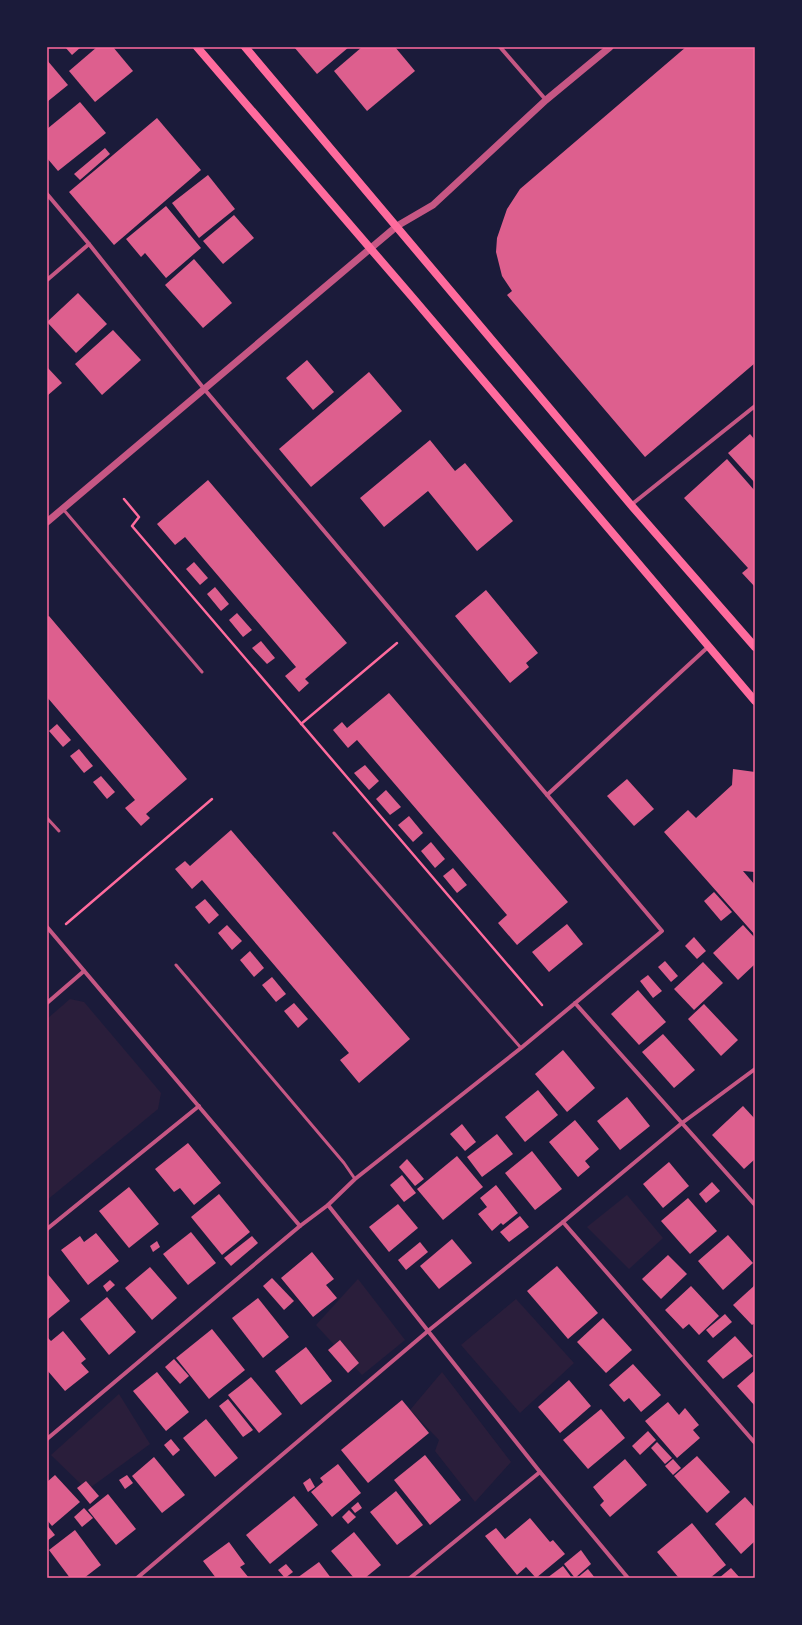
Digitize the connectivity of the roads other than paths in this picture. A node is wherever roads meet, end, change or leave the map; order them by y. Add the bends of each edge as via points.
1 (197, 47) edge
2 (245, 47) edge
3 (500, 47) edge
4 (610, 47) edge
5 (546, 100) junction
6 (47, 194) edge
7 (397, 226) junction
8 (89, 244) junction
9 (370, 249) junction
10 (47, 280) edge
11 (205, 390) junction
12 (755, 406) edge
13 (631, 505) junction
14 (63, 509) junction
15 (47, 522) edge
16 (708, 647) junction
17 (755, 647) edge
18 (202, 672) dead end
19 (755, 701) edge
20 (547, 795) junction
21 (47, 818) edge
22 (58, 831) dead end
23 (334, 833) dead end
24 (47, 927) edge
25 (176, 966) dead end
26 (84, 971) junction
27 (47, 1003) edge
28 (575, 1003) junction
29 (522, 1048) junction
30 (755, 1069) edge
31 (199, 1106) junction
32 (682, 1122) junction
33 (355, 1179) junction
34 (328, 1205) junction
35 (755, 1205) edge
36 (563, 1222) junction
37 (300, 1226) junction
38 (47, 1229) edge
39 (428, 1331) junction
40 (47, 1439) edge
41 (755, 1442) edge
42 (540, 1472) junction
43 (137, 1578) edge
44 (410, 1578) edge
45 (628, 1578) edge

1 - 9 main road
2 - 7 main road
3 - 5 street
4 - 5 street
5 - 7 street via 433,205
6 - 8 street
7 - 9 street
7 - 13 main road
8 - 10 street
8 - 11 street
9 - 11 street
9 - 16 main road
11 - 14 street
11 - 20 street
12 - 13 street
13 - 17 main road
14 - 15 street
14 - 18 lane
16 - 19 main road
16 - 20 street
20 - 28 street via 662,931
21 - 22 lane
23 - 29 lane
24 - 26 street
25 - 33 lane
26 - 27 street
26 - 31 street
28 - 29 street
28 - 32 street
29 - 33 street
30 - 32 street
31 - 37 street
31 - 38 street
32 - 35 street
32 - 36 street
33 - 34 street
34 - 37 street
34 - 39 street
36 - 39 street
36 - 41 street
37 - 40 street
39 - 42 street
39 - 43 street
42 - 44 street
42 - 45 street

